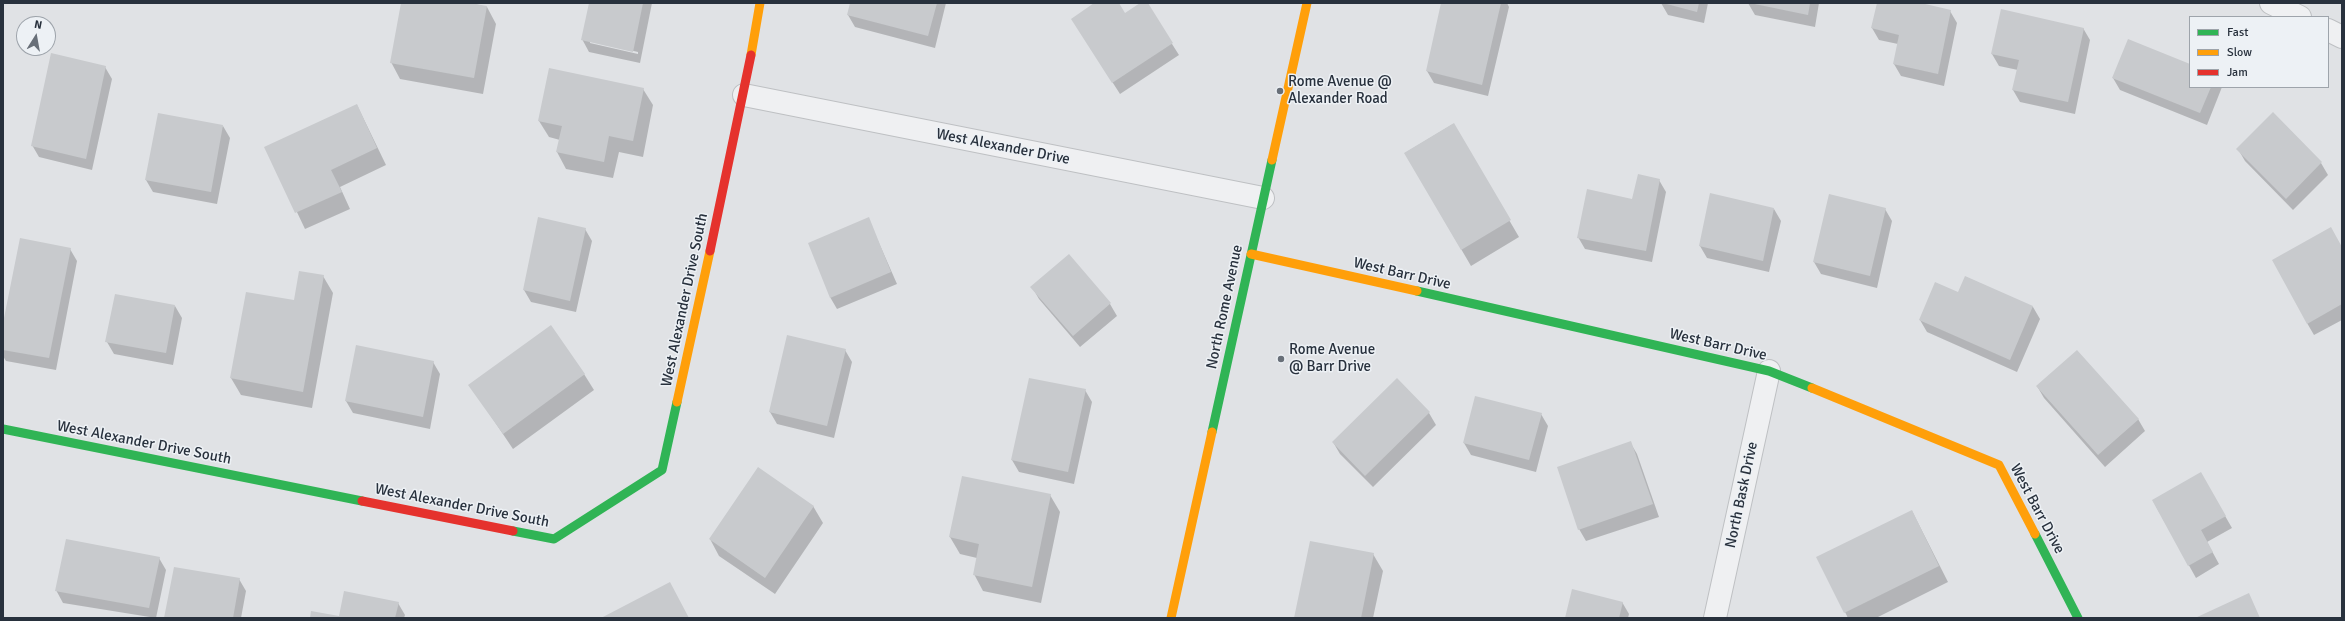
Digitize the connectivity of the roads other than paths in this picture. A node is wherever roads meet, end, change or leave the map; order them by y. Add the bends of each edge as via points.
1 (760, 3) edge
2 (1307, 3) edge
3 (2271, 3) edge
4 (2298, 16) edge
5 (2329, 30) edge
6 (2342, 37) edge
7 (744, 95) junction
8 (1263, 198) junction
9 (1251, 254) junction
10 (1769, 371) junction
11 (3, 429) edge
12 (1171, 618) edge
13 (1715, 618) edge
14 (2078, 618) edge

1 - 7 street, West Alexander Drive South
2 - 8 street, North Rome Avenue
3 - 4 street
5 - 6 street
7 - 8 street, West Alexander Drive
7 - 11 street, West Alexander Drive South via 662,470 554,539
8 - 9 street, North Rome Avenue
9 - 10 street, West Barr Drive
9 - 12 street, North Rome Avenue
10 - 13 street, North Bask Drive
10 - 14 street, West Barr Drive via 1999,466

